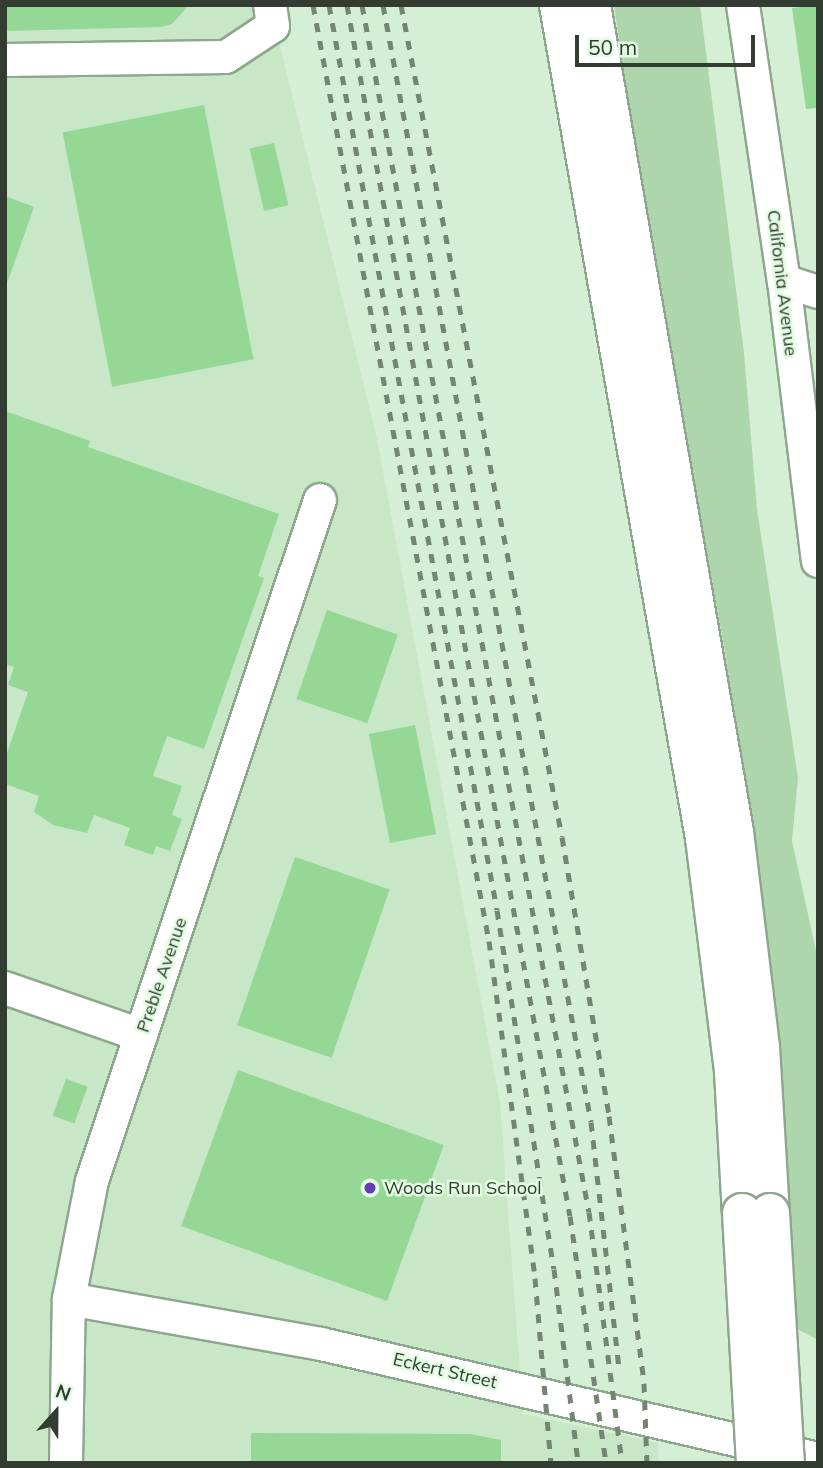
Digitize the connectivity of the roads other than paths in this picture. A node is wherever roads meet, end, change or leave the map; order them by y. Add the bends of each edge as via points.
1 (559, 5) edge
2 (591, 5) edge
3 (743, 5) edge
4 (271, 16) edge
5 (5, 60) edge
6 (784, 281) junction
7 (818, 292) edge
8 (320, 500) dead end
9 (818, 561) edge
10 (5, 988) edge
11 (141, 1035) junction
12 (756, 1213) junction
13 (69, 1299) junction
14 (818, 1459) edge
15 (66, 1463) edge
16 (756, 1463) edge
17 (785, 1463) edge

1 - 12 highway via 705,838
2 - 12 highway via 736,845 760,1046
3 - 6 street, California Avenue
4 - 5 street via 226,57
6 - 7 street
6 - 9 street, California Avenue
8 - 11 street, Preble Avenue via 251,719
10 - 11 street
11 - 13 street, Preble Avenue via 92,1181
12 - 16 highway, bridge
12 - 17 highway, bridge
13 - 14 street, Eckert Street via 372,1355
13 - 15 street, Preble Avenue

